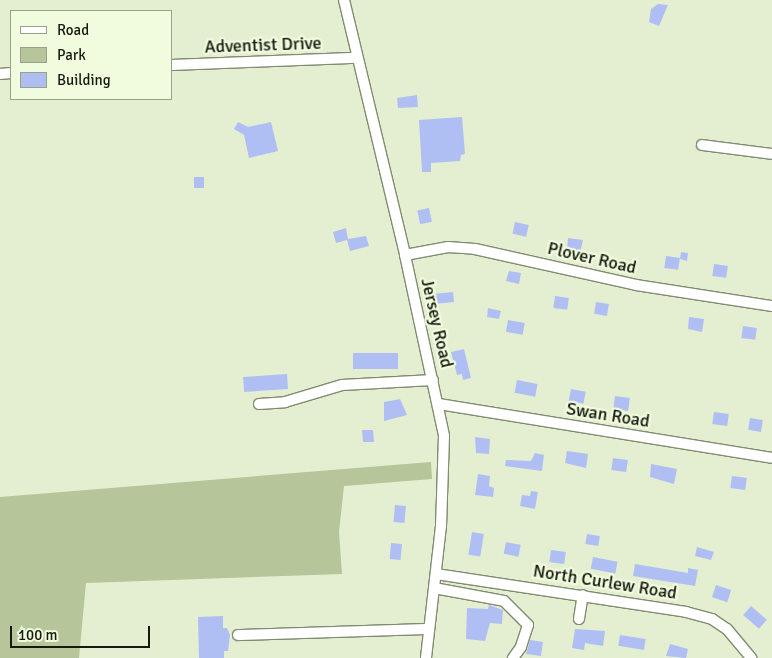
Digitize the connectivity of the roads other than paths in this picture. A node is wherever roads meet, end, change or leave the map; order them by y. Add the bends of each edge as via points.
1 (344, 0) edge
2 (357, 58) junction
3 (172, 66) edge
4 (702, 145) dead end
5 (772, 154) edge
6 (405, 255) junction
7 (772, 306) edge
8 (433, 380) junction
9 (259, 404) dead end
10 (439, 404) junction
11 (772, 458) edge
12 (436, 574) junction
13 (434, 588) junction
14 (583, 595) junction
15 (580, 619) dead end
16 (429, 629) junction
17 (238, 636) dead end
18 (426, 658) edge
19 (512, 658) edge
20 (751, 658) edge

1 - 2 street, Jersey Road
2 - 3 street, Adventist Drive
2 - 6 street, Jersey Road
4 - 5 street
6 - 7 street, Plover Road via 448,247 475,249 636,285
6 - 8 street, Jersey Road
8 - 9 street via 342,385 285,402
8 - 10 street, Jersey Road
10 - 11 street, Swan Road
10 - 12 street, Jersey Road via 445,463
12 - 13 street, Jersey Road
12 - 14 street, North Curlew Road
13 - 16 street, Jersey Road
13 - 19 street via 504,601 528,625 521,647
14 - 15 street
14 - 20 street, North Curlew Road via 680,610 712,620 736,637
16 - 17 street
16 - 18 street, Jersey Road

